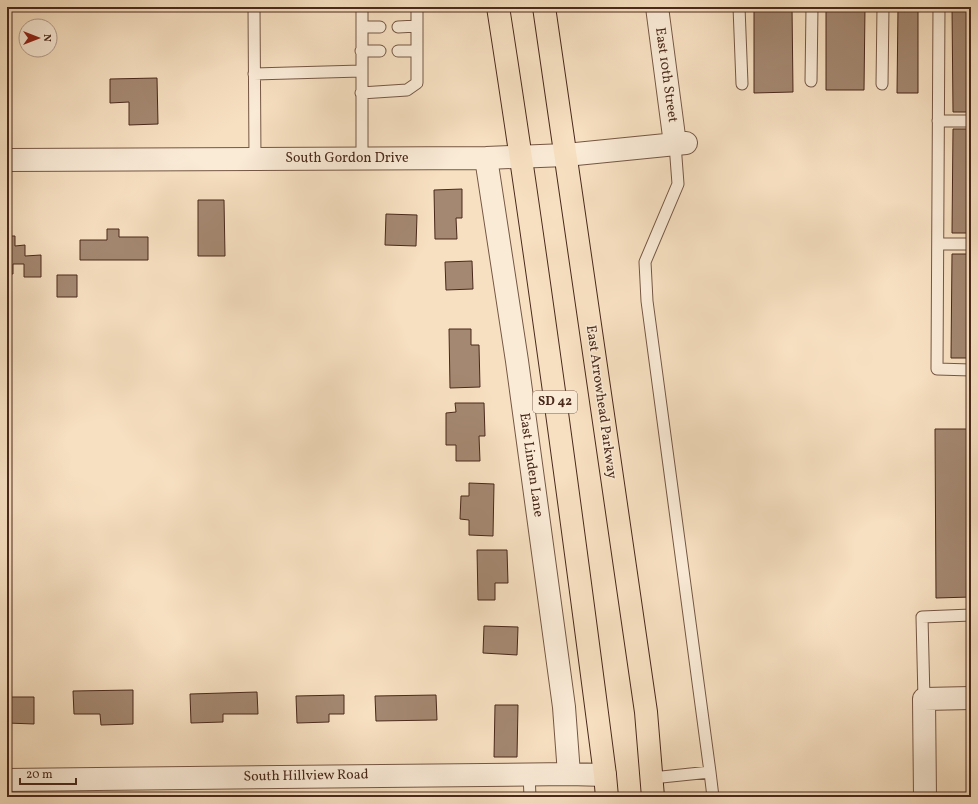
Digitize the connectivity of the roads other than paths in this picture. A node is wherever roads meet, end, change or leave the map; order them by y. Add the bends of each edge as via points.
1 (254, 7) edge
2 (362, 7) edge
3 (417, 7) edge
4 (498, 7) edge
5 (544, 7) edge
6 (657, 7) edge
7 (739, 7) edge
8 (812, 7) edge
9 (883, 7) edge
10 (939, 7) edge
11 (417, 26) junction
12 (362, 27) junction
13 (380, 27) dead end
14 (398, 27) dead end
15 (361, 51) junction
16 (380, 51) dead end
17 (398, 51) dead end
18 (417, 51) junction
19 (361, 71) junction
20 (254, 74) junction
21 (811, 81) dead end
22 (742, 84) dead end
23 (882, 84) dead end
24 (361, 92) junction
25 (938, 121) junction
26 (971, 121) edge
27 (681, 143) junction
28 (566, 155) junction
29 (522, 156) junction
30 (362, 158) junction
31 (486, 158) junction
32 (255, 159) junction
33 (7, 160) edge
34 (938, 244) junction
35 (971, 244) edge
36 (971, 370) edge
37 (971, 615) edge
38 (971, 698) edge
39 (924, 699) junction
40 (710, 772) junction
41 (529, 774) junction
42 (569, 774) junction
43 (605, 775) junction
44 (7, 780) edge
45 (652, 787) edge
46 (530, 797) edge
47 (607, 797) edge
48 (713, 797) edge
49 (924, 797) edge

1 - 20 lane
2 - 12 lane
3 - 11 lane
4 - 29 main road, SD 42
5 - 28 main road, East Arrowhead Parkway
6 - 27 street, East 10th Street
7 - 22 lane
8 - 21 lane
9 - 23 lane
10 - 25 lane
11 - 14 lane
11 - 18 lane
12 - 13 lane
12 - 15 lane
15 - 16 lane
15 - 19 lane
17 - 18 lane
18 - 24 lane via 417,83 407,90
19 - 20 lane
19 - 24 lane
20 - 32 lane
24 - 30 lane
25 - 26 lane
25 - 34 lane
27 - 28 street, South Gordon Drive
27 - 40 lane via 678,184 645,262 647,301
28 - 29 street, South Gordon Drive
28 - 45 main road, East Arrowhead Parkway via 646,712
29 - 31 street, South Gordon Drive
29 - 43 main road, SD 42
30 - 31 street, South Gordon Drive
30 - 32 street, South Gordon Drive
31 - 42 street, East Linden Lane via 517,361 563,699
32 - 33 street, South Gordon Drive
34 - 35 lane
34 - 36 lane via 937,369
37 - 39 lane via 922,617
38 - 39 street
39 - 49 street
40 - 45 lane
40 - 48 lane
41 - 42 street, South Hillview Road
41 - 44 street, South Hillview Road
41 - 46 lane
42 - 43 street, South Hillview Road
43 - 47 main road, SD 42

